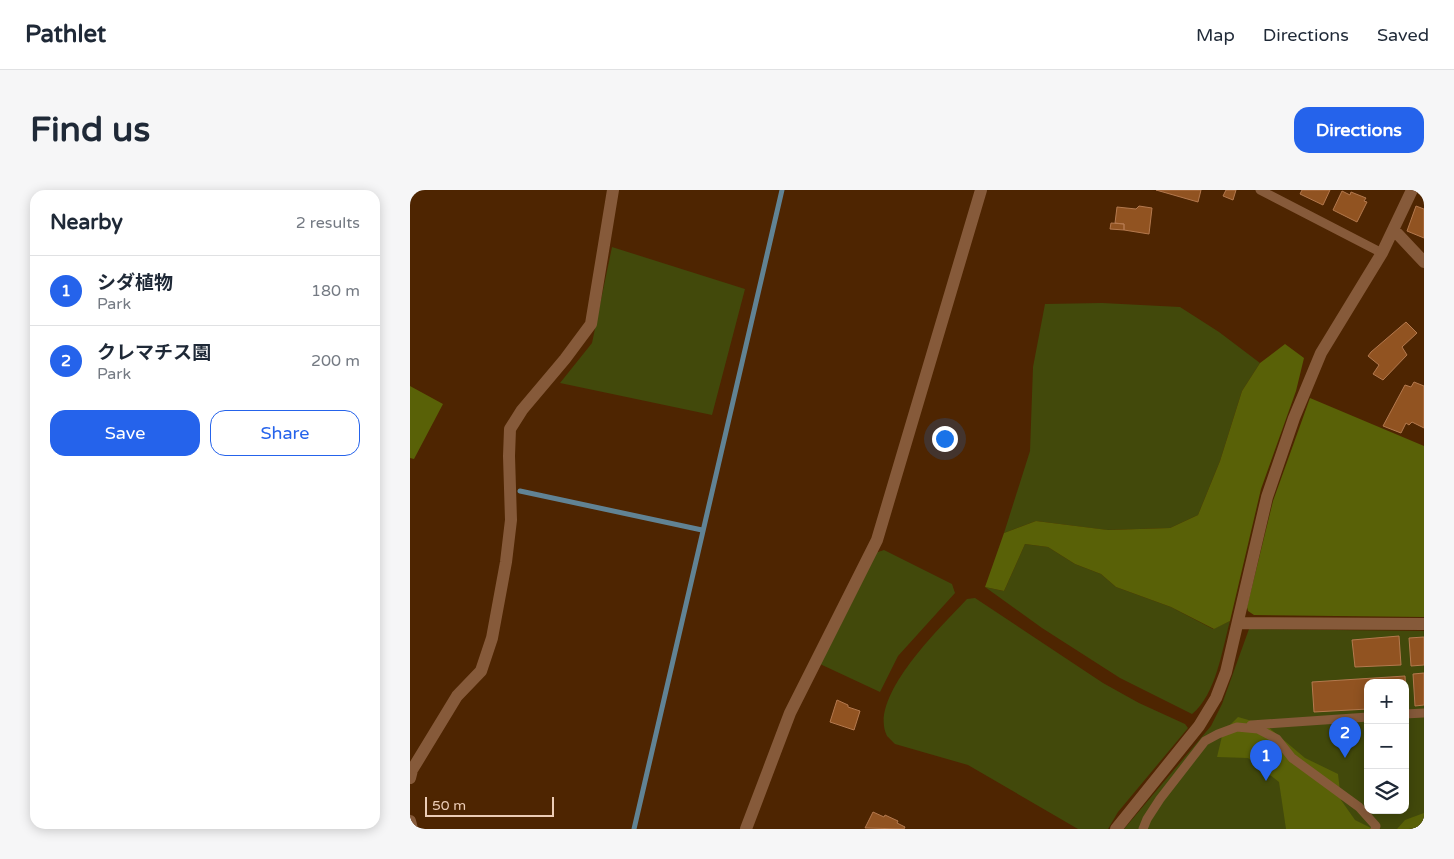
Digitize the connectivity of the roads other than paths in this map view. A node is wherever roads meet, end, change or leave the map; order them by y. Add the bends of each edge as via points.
1 (614, 190) edge
2 (981, 190) edge
3 (1260, 190) edge
4 (1412, 190) edge
5 (1394, 230) junction
6 (1382, 252) junction
7 (1424, 262) edge
8 (1238, 623) junction
9 (1424, 624) edge
10 (1424, 713) edge
11 (1409, 714) edge
12 (1364, 717) edge
13 (1237, 727) junction
14 (410, 778) edge
15 (410, 821) edge
16 (412, 829) edge
17 (746, 829) edge
18 (1116, 829) edge
19 (1143, 829) edge
20 (1375, 829) edge

1 - 14 street via 591,324 510,429 511,520 506,562 492,638 481,671 457,696
2 - 17 street via 877,540 790,713
3 - 6 lane
4 - 5 street
5 - 6 street
5 - 7 street
6 - 8 street via 1321,353 1294,418 1267,497
8 - 9 street
8 - 18 street via 1226,672 1200,726
10 - 11 lane
12 - 13 lane
13 - 19 lane via 1205,742 1160,798
13 - 20 lane via 1258,729 1277,739 1292,758 1359,807 1376,826
15 - 16 street

